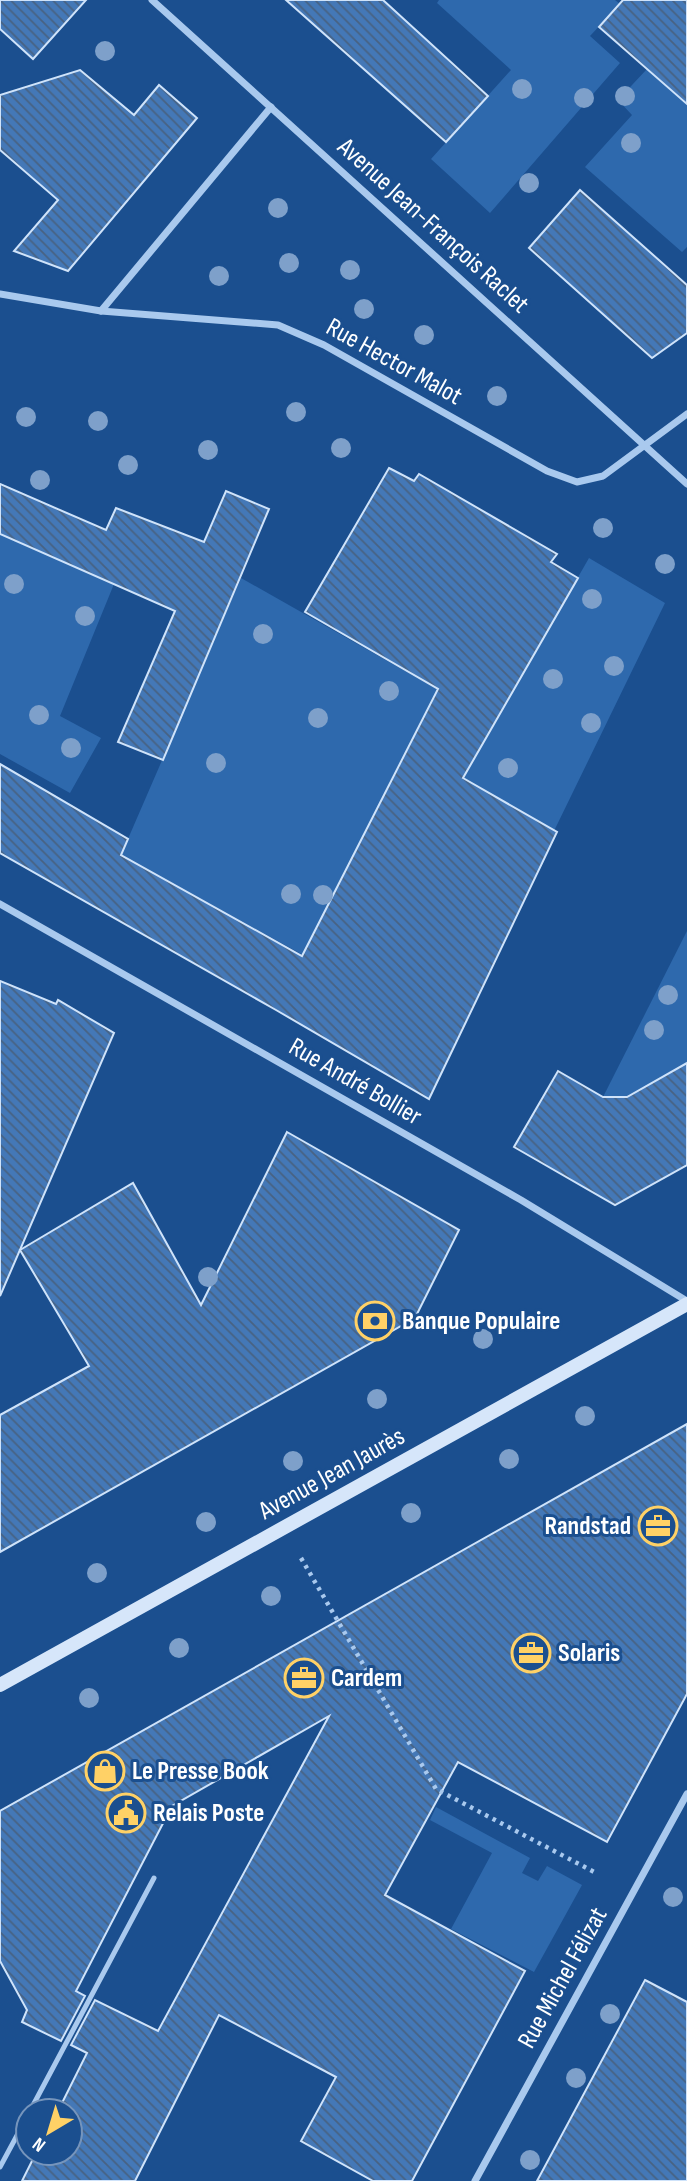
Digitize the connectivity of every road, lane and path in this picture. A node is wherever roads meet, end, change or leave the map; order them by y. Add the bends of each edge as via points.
1 (152, 0) edge
2 (271, 107) junction
3 (0, 294) edge
4 (101, 311) junction
5 (687, 414) edge
6 (645, 446) junction
7 (687, 484) edge
8 (0, 904) edge
9 (687, 1302) edge
10 (284, 1528) junction
11 (0, 1685) edge
12 (687, 1794) edge
13 (598, 1874) dead end
14 (155, 1878) dead end
15 (38, 2097) edge
16 (14, 2141) edge
17 (0, 2167) edge
18 (475, 2181) edge

1 - 2 street, Avenue Jean-François Raclet
2 - 4 street
2 - 6 street, Avenue Jean-François Raclet
3 - 4 street, Rue Hector Malot
4 - 6 street, Rue Hector Malot via 278,325 324,345 547,471 578,482 603,476
5 - 6 street, Rue Hector Malot
6 - 7 street, Avenue Jean-François Raclet
8 - 9 street, Rue André Bollier via 509,1193
9 - 10 main road, Avenue Jean Jaurès
10 - 11 main road, Avenue Jean Jaurès
10 - 13 path via 436,1789
12 - 18 street, Rue Michel Félizat
14 - 15 lane
16 - 17 lane

